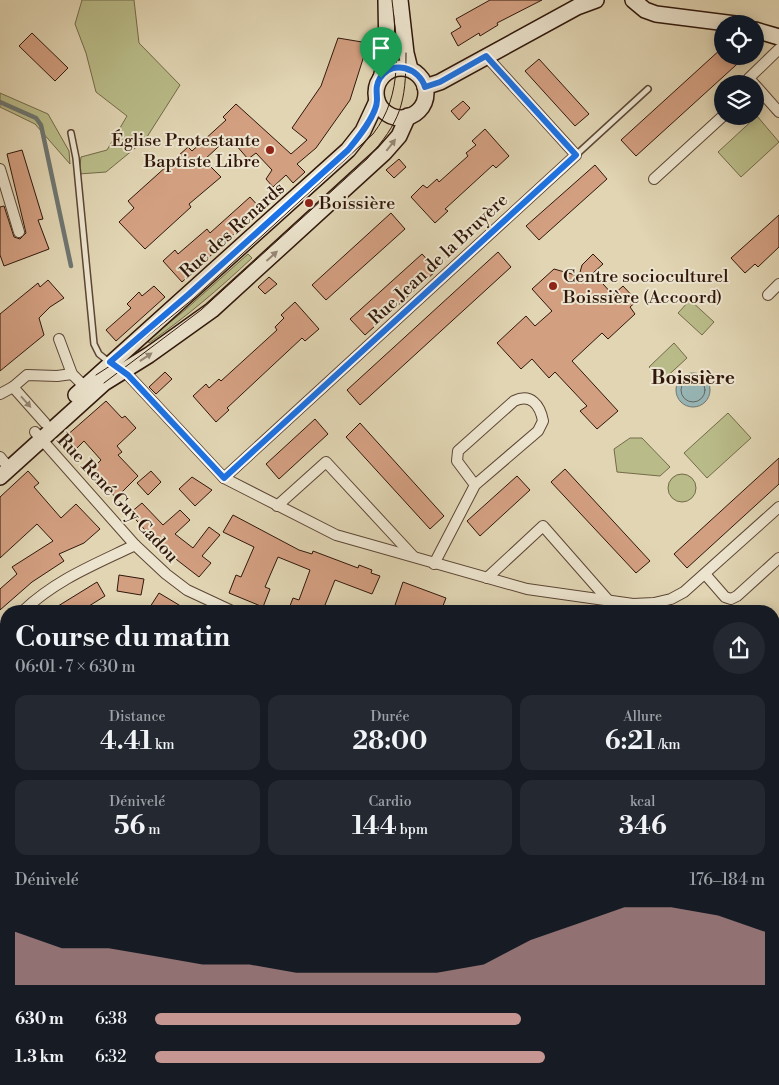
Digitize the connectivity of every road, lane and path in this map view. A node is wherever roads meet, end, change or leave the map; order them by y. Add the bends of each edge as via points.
1 (386, 0) edge
2 (400, 0) edge
3 (596, 0) edge
4 (633, 0) edge
5 (714, 21) edge
6 (764, 33) edge
7 (779, 37) edge
8 (779, 49) edge
9 (486, 56) junction
10 (410, 70) junction
11 (752, 75) edge
12 (381, 78) junction
13 (425, 87) junction
14 (648, 89) dead end
15 (764, 96) edge
16 (377, 101) junction
17 (779, 112) edge
18 (408, 116) junction
19 (714, 124) edge
20 (71, 133) dead end
21 (576, 155) junction
22 (0, 169) edge
23 (654, 179) dead end
24 (19, 232) dead end
25 (779, 284) edge
26 (768, 295) dead end
27 (59, 339) dead end
28 (110, 362) junction
29 (123, 371) junction
30 (72, 374) junction
31 (100, 379) junction
32 (85, 386) junction
33 (13, 388) junction
34 (0, 394) edge
35 (40, 432) junction
36 (2, 465) edge
37 (224, 478) junction
38 (475, 485) junction
39 (277, 506) junction
40 (779, 507) edge
41 (136, 545) junction
42 (414, 558) junction
43 (779, 558) edge
44 (434, 564) junction
45 (705, 574) junction
46 (487, 578) junction
47 (608, 600) junction
48 (29, 605) edge
49 (219, 605) edge

1 - 12 street via 387,55
2 - 10 street
3 - 9 street
4 - 5 street via 656,14
6 - 7 street
8 - 11 street
9 - 13 street
9 - 21 street
10 - 12 street via 393,69
10 - 13 street via 421,78
12 - 16 street via 376,89
13 - 18 street via 423,105
14 - 21 lane
15 - 17 street
16 - 18 street via 389,114 399,118
16 - 28 street, Rue des Renards via 363,131 348,150
29 -> 18 street via 212,310 305,227 384,154
19 - 23 street
20 - 28 lane via 94,344 99,354
21 - 37 street, Rue Jean de la Bruyère
22 - 24 street
25 - 26 street
27 - 30 street
28 - 29 street
28 - 31 street, Rue des Renards
29 - 31 street
29 - 37 street
30 - 32 street
30 - 33 street via 27,375
31 - 32 street
31 - 35 street
32 - 35 street
33 - 34 street
33 -> 35 street, Rue René Guy Cadou
35 - 36 street
35 - 41 street, Rue René Guy Cadou
37 - 39 street
38 - 38 street via 538,431 543,421 541,411 531,400 522,397 514,400 458,451 457,461
38 - 44 street
39 - 42 street via 336,535
39 - 42 street via 326,462
40 - 45 street
41 - 48 street via 76,572
41 - 49 street, Rue René Guy Cadou via 187,590
42 - 44 street
43 - 45 street via 731,599 725,597
44 - 46 street
45 - 47 street via 671,599 644,604
46 - 47 street via 527,589
46 - 47 street via 543,526

